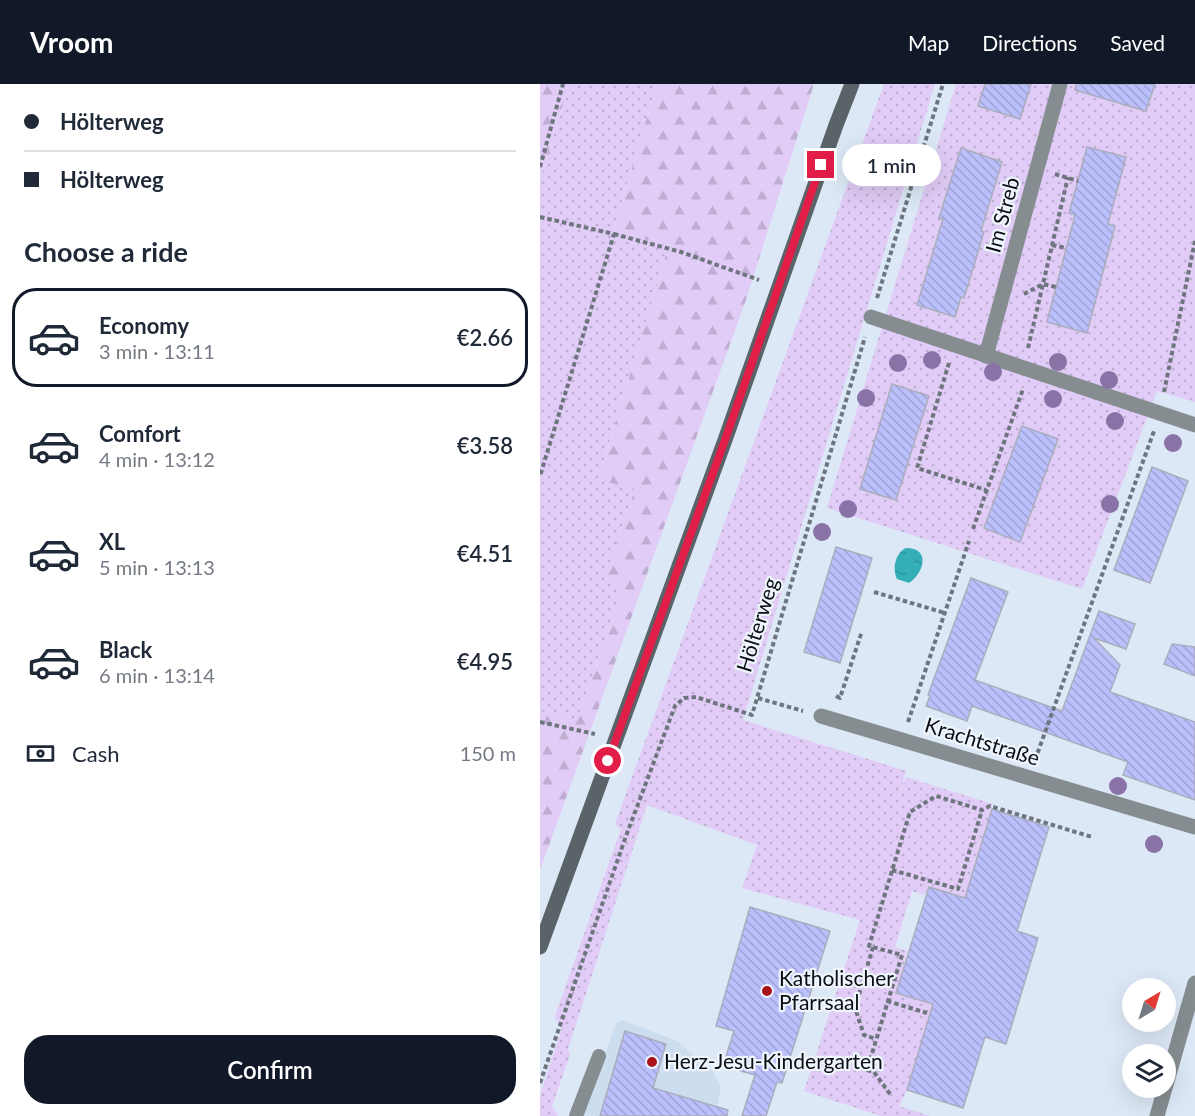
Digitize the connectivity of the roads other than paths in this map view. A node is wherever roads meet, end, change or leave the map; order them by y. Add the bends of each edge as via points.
1 (843, 84) edge
2 (852, 84) edge
3 (1060, 84) edge
4 (836, 125) junction
5 (871, 317) road end
6 (986, 356) junction
7 (1195, 425) edge
8 (821, 716) road end
9 (1195, 827) edge
10 (540, 948) edge
11 (1195, 982) edge
12 (1176, 1048) edge
13 (599, 1056) dead end
14 (1162, 1098) edge
15 (576, 1116) edge
16 (1157, 1116) edge

1 - 4 main road
2 - 4 main road
3 - 6 street, Im Streb
4 - 10 main road
5 - 6 street
6 - 7 street
8 - 9 street, Krachtstraße
11 - 12 street
13 - 15 lane
14 - 16 street

